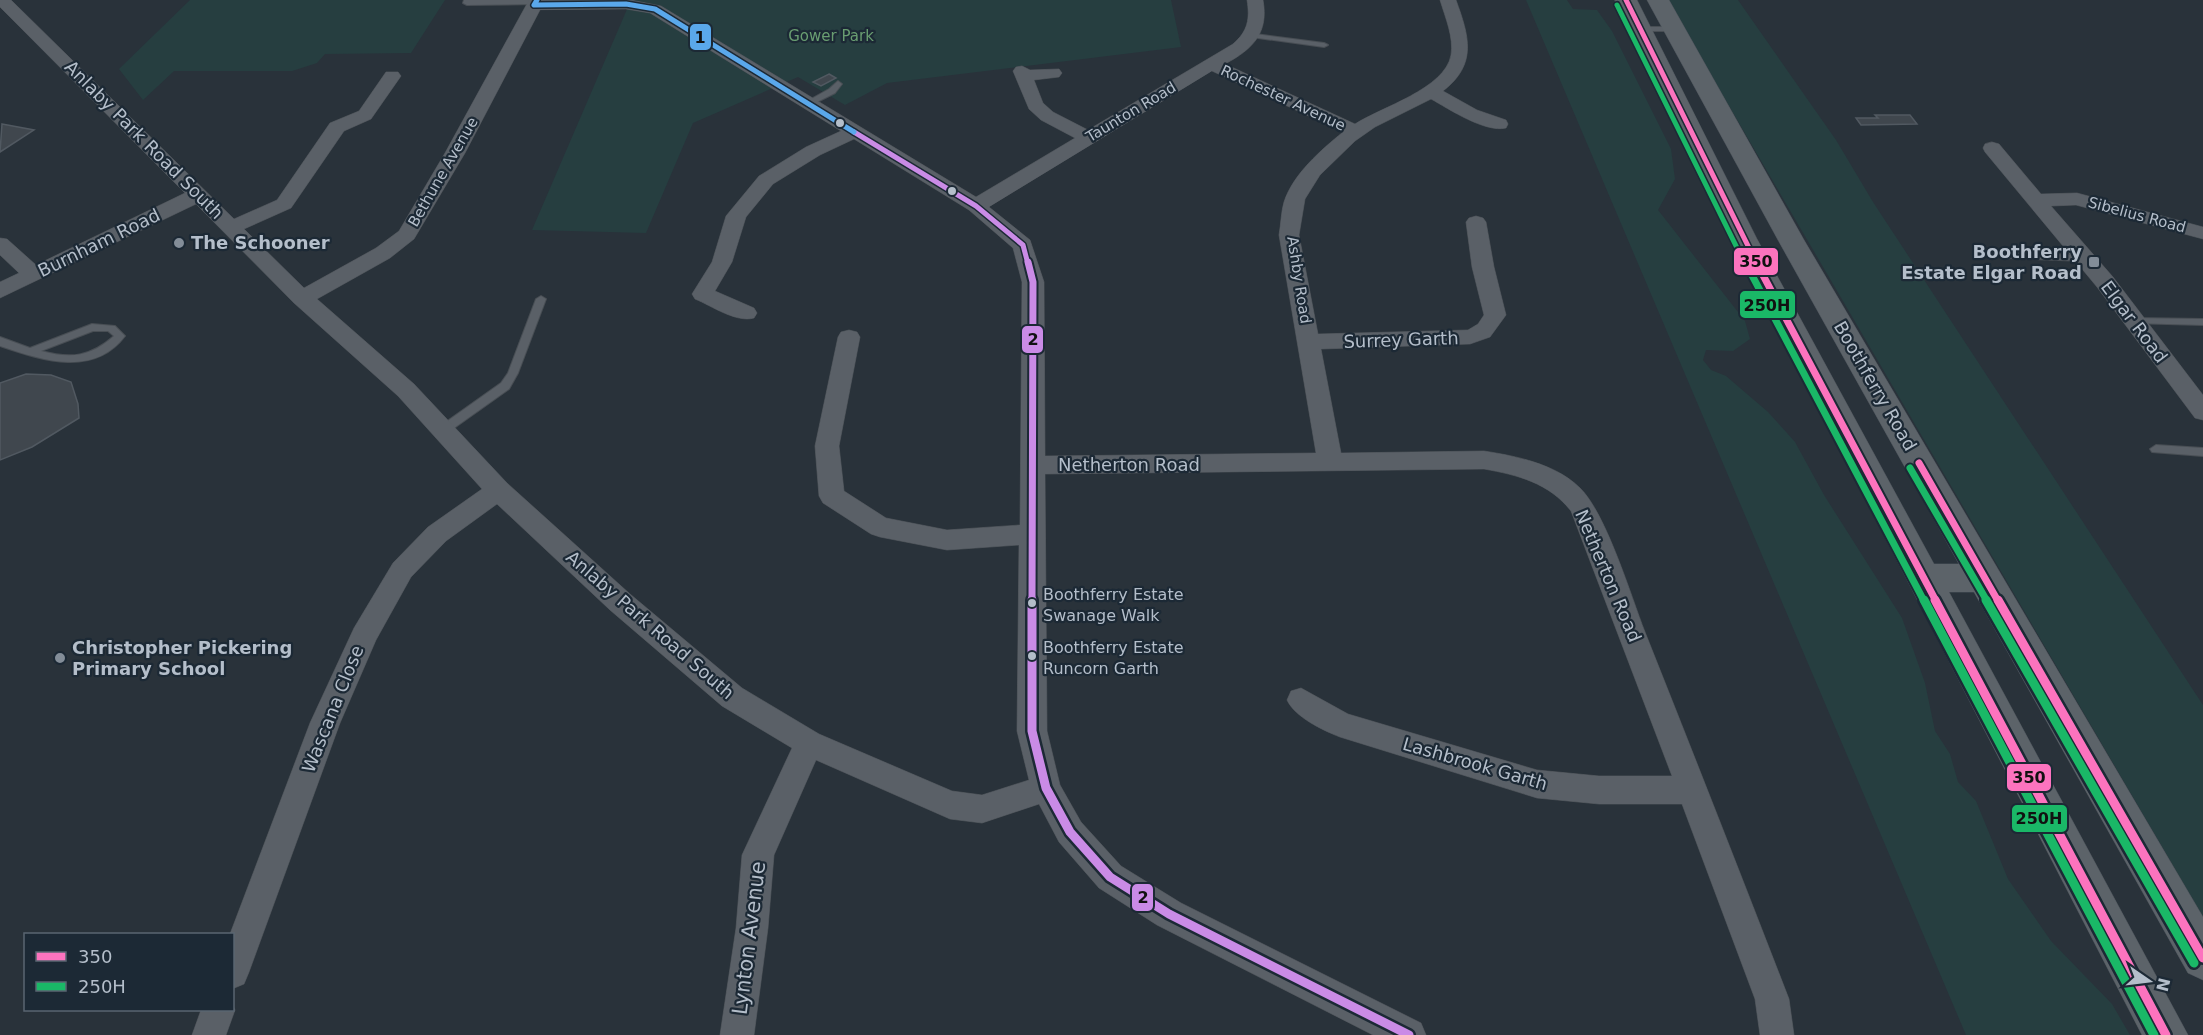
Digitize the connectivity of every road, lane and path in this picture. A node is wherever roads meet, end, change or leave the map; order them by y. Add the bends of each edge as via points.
1 (2, 0) edge
2 (468, 0) edge
3 (1255, 0) edge
4 (1448, 0) edge
5 (1626, 0) edge
6 (1658, 0) edge
7 (536, 2) edge
8 (1642, 29) junction
9 (1675, 29) junction
10 (1251, 35) junction
11 (1324, 45) dead end
12 (1211, 64) junction
13 (1053, 73) dead end
14 (392, 76) dead end
15 (838, 84) dead end
16 (1430, 92) junction
17 (807, 102) junction
18 (1499, 124) dead end
19 (1356, 131) junction
20 (854, 132) junction
21 (1088, 138) junction
22 (1992, 148) dead end
23 (198, 195) junction
24 (2035, 200) junction
25 (976, 206) junction
26 (1476, 222) dead end
27 (232, 227) junction
28 (2203, 233) edge
29 (1744, 239) junction
30 (1791, 240) junction
31 (0, 244) edge
32 (2008, 256) dead end
33 (2085, 258) junction
34 (34, 275) junction
35 (0, 291) edge
36 (302, 298) junction
37 (542, 299) dead end
38 (747, 313) dead end
39 (2134, 321) junction
40 (2203, 322) edge
41 (849, 337) dead end
42 (0, 341) edge
43 (1309, 342) junction
44 (30, 352) junction
45 (2203, 412) edge
46 (443, 430) junction
47 (2156, 449) dead end
48 (2203, 452) edge
49 (1330, 461) junction
50 (1034, 465) junction
51 (498, 490) junction
52 (1031, 534) junction
53 (1923, 578) junction
54 (1985, 578) junction
55 (1301, 700) dead end
56 (809, 743) junction
57 (1046, 788) junction
58 (1694, 790) junction
59 (2203, 958) edge
60 (234, 967) edge
61 (218, 1011) edge
62 (209, 1035) edge
63 (737, 1035) edge
64 (1409, 1035) edge
65 (1777, 1035) edge
66 (2166, 1035) edge

1 - 23 street, Anlaby Park Road South
2 - 7 lane via 467,3
3 - 10 street via 1255,29
4 - 16 street, Ashby Road via 1456,23 1459,57 1449,77
5 - 8 main road
6 - 9 main road, Boothferry Road
7 - 17 street via 626,4 655,9
7 - 36 street, Bethune Avenue via 406,235 383,253
8 - 9 lane
8 - 29 main road
9 - 30 main road, Boothferry Road
10 - 11 lane
10 - 12 street, Taunton Road via 1238,51
12 - 19 street, Rochester Avenue
12 - 21 street, Taunton Road
13 - 21 street via 1023,73 1035,105
14 - 27 street via 365,115 337,127 284,204
15 - 17 lane
16 - 18 street
16 - 19 street, Ashby Road
17 - 20 street
19 - 43 street, Ashby Road via 1315,169 1295,199 1289,236
20 - 25 street
20 - 38 street via 813,150 766,180 736,216 722,262 703,294
21 - 25 street, Taunton Road
22 - 24 street, Elgar Road
23 - 27 street, Anlaby Park Road South
23 - 34 street, Burnham Road
24 - 28 street, Sibelius Road via 2077,199
24 - 33 street, Elgar Road
25 - 50 street via 1023,245 1033,282
26 - 43 street, Surrey Garth via 1495,315 1481,334 1396,341
27 - 36 street, Anlaby Park Road South
29 - 30 main road
29 - 53 main road
30 - 54 main road, Boothferry Road
31 - 34 street
32 - 33 lane
33 - 39 street, Elgar Road
34 - 35 street, Burnham Road
36 - 46 street, Anlaby Park Road South via 406,390
37 - 46 lane via 505,386
39 - 40 lane
39 - 45 street, Elgar Road
41 - 52 street via 827,446 831,496 880,527 936,538
42 - 44 lane
43 - 49 street, Ashby Road
44 - 44 lane via 92,327 111,328 120,336 108,349 87,359 45,357
46 - 51 street, Anlaby Park Road South
47 - 48 lane
49 - 50 street, Netherton Road
49 - 58 street, Netherton Road via 1484,460 1513,464 1562,487 1579,504 1598,544
50 - 52 street
51 - 56 street, Anlaby Park Road South via 620,602 732,697
51 - 60 street, Wascana Close via 436,534 402,570 364,636 325,723
52 - 57 street via 1032,731
53 - 54 main road
53 - 66 main road
54 - 59 main road, Boothferry Road
55 - 58 street, Lashbrook Garth via 1340,724 1537,784 1599,790
56 - 57 street, Anlaby Park Road South via 950,805 982,809
56 - 63 street, Lynton Avenue via 758,855
57 - 64 street via 1070,832 1110,877 1169,914
58 - 65 street, Netherton Road via 1772,999
61 - 62 street

